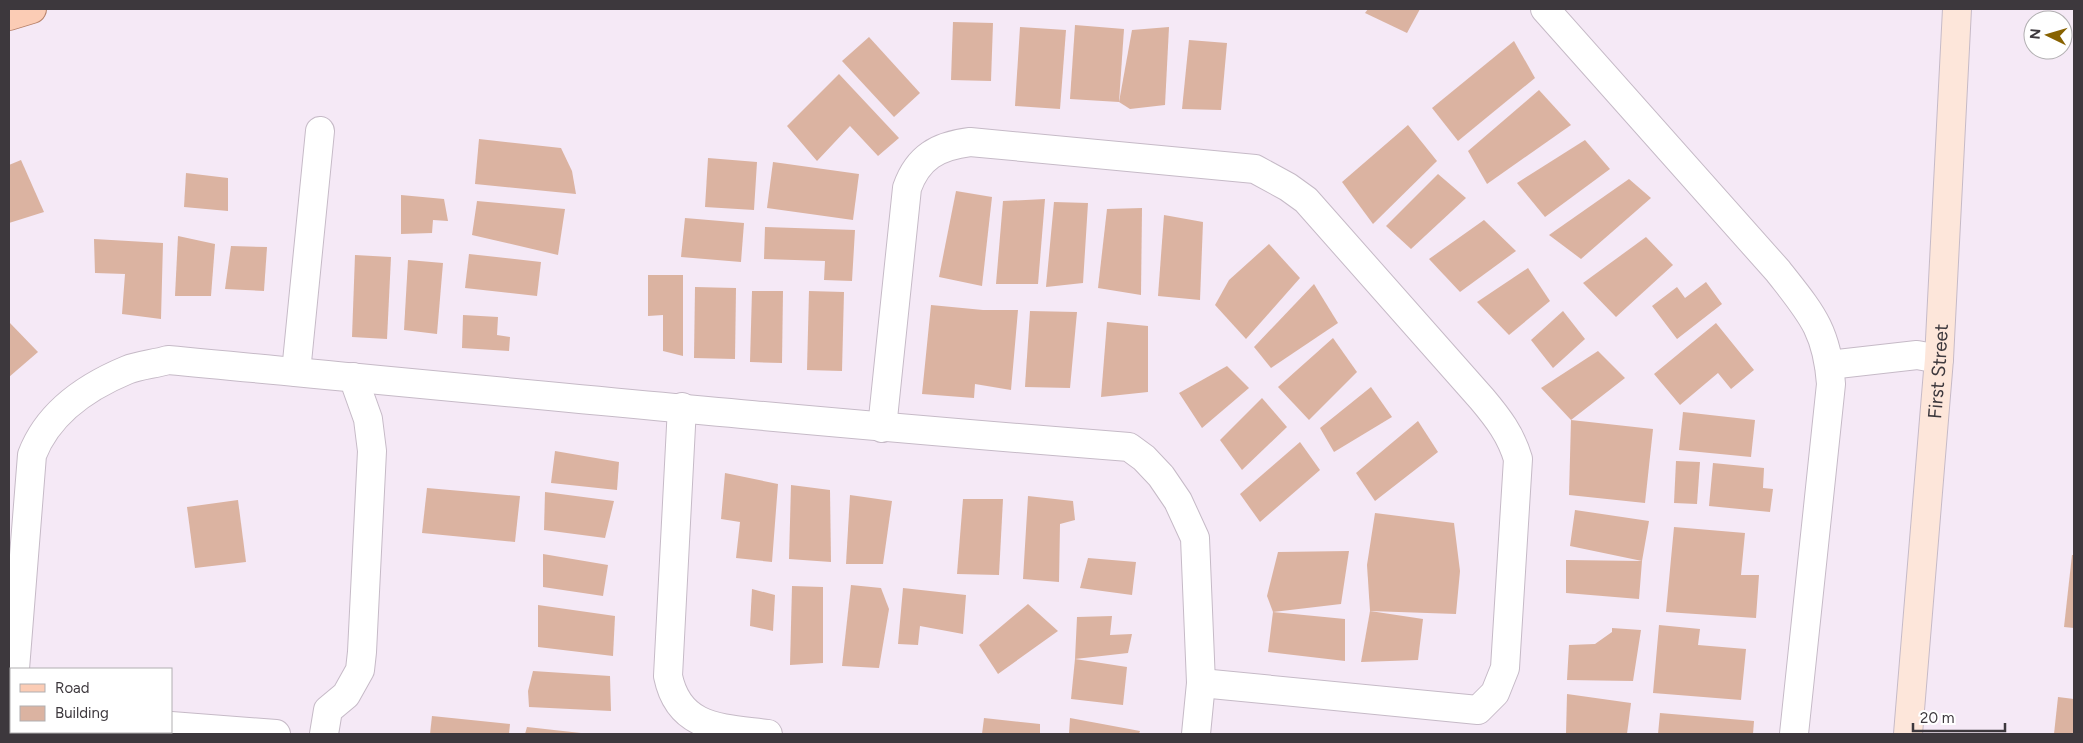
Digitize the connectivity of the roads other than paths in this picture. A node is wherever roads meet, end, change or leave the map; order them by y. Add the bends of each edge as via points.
1 (32, 9) edge
2 (1545, 9) edge
3 (1957, 9) edge
4 (9, 16) edge
5 (320, 131) dead end
6 (1939, 359) junction
7 (1829, 365) junction
8 (296, 372) junction
9 (353, 377) junction
10 (682, 407) junction
11 (882, 428) junction
12 (15, 668) edge
13 (1201, 683) junction
14 (172, 726) edge
15 (276, 734) edge
16 (324, 734) edge
17 (768, 734) edge
18 (1196, 734) edge
19 (1794, 734) edge
20 (1908, 734) edge

1 - 4 main road
2 - 7 street via 1778,271 1811,313 1825,343
3 - 6 street, First Street
5 - 8 street
6 - 7 street via 1917,355
6 - 20 street, First Street
7 - 19 street via 1831,384
8 - 9 street
8 - 12 street via 168,360 128,370 87,389 68,405 39,438 32,455
9 - 10 street
9 - 16 street via 368,419 372,451 361,661 360,670 346,695 328,710
10 - 11 street
10 - 17 street via 668,676 672,693 693,717 713,727
11 - 13 street via 1129,447 1144,458 1178,500 1195,538
11 - 13 street via 907,188 913,172 938,150 970,142 1255,169 1306,200 1482,399 1512,440 1518,459 1505,668 1495,693 1478,710
13 - 18 street
14 - 15 street

